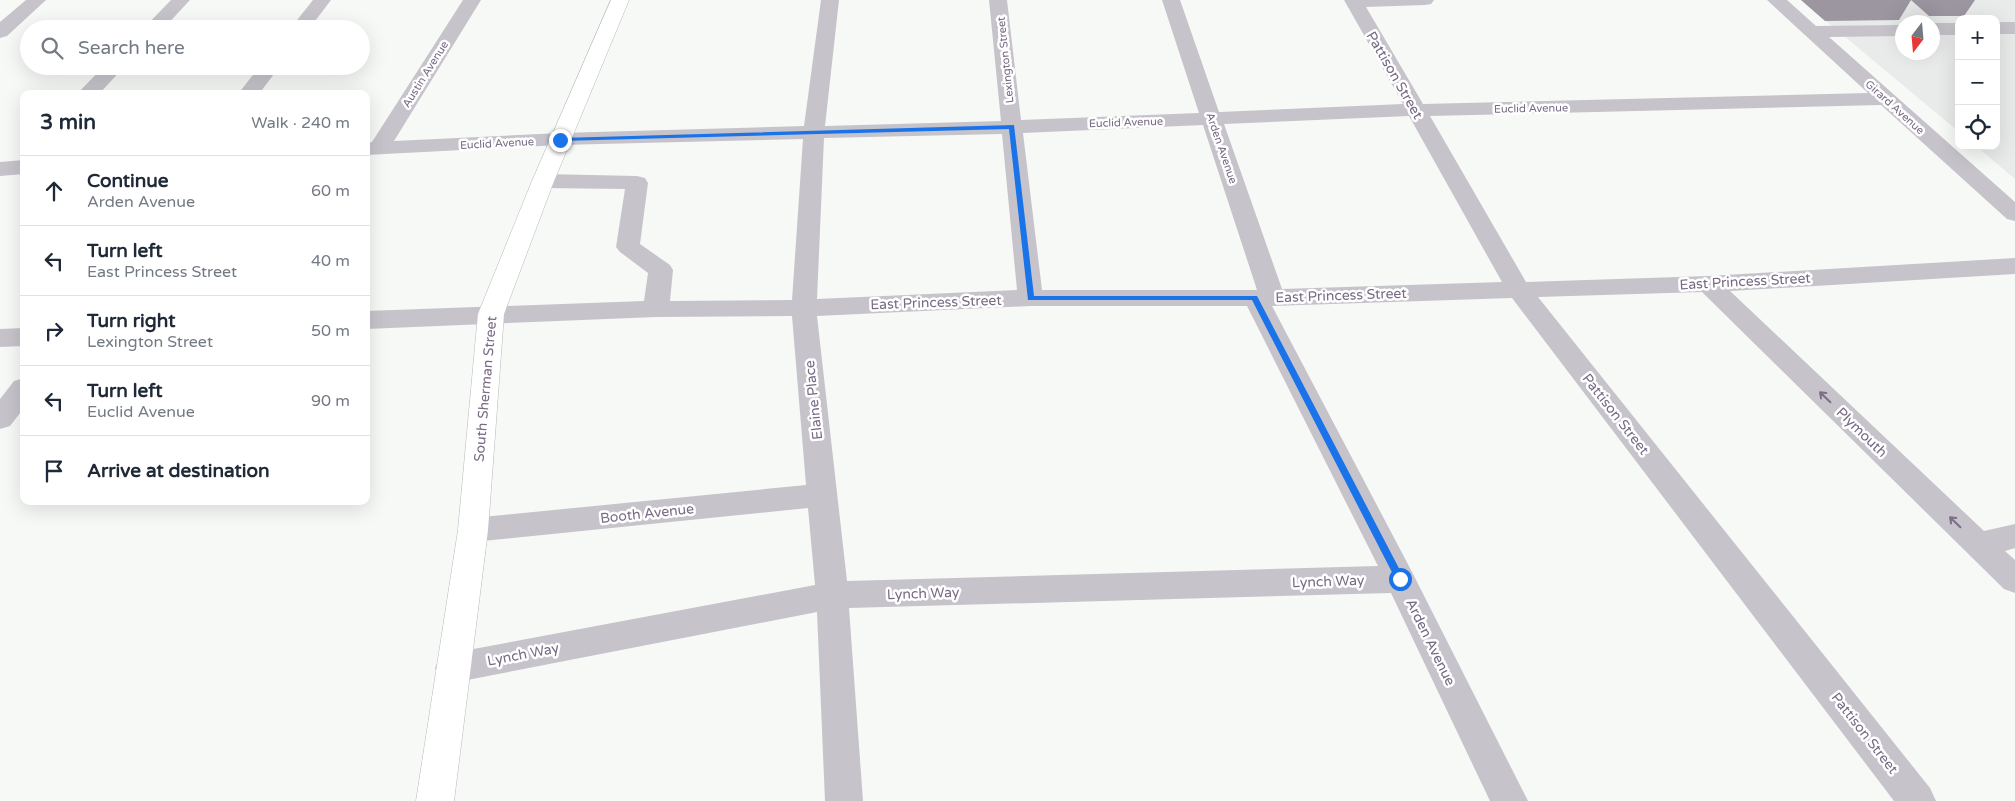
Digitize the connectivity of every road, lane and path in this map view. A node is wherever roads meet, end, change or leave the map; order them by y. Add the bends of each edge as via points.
1 (37, 0) edge
2 (180, 0) edge
3 (322, 0) edge
4 (472, 0) edge
5 (620, 0) edge
6 (830, 0) edge
7 (998, 0) edge
8 (1171, 0) edge
9 (1425, 0) edge
10 (1776, 0) edge
11 (1353, 1) edge
12 (161, 20) edge
13 (306, 20) edge
14 (2000, 28) edge
15 (2015, 28) edge
16 (1940, 29) edge
17 (1955, 29) edge
18 (1895, 30) edge
19 (0, 32) edge
20 (1811, 32) junction
21 (106, 75) edge
22 (263, 75) edge
23 (91, 90) edge
24 (251, 90) edge
25 (1886, 99) junction
26 (1415, 110) junction
27 (1212, 118) junction
28 (1012, 127) junction
29 (814, 132) junction
30 (560, 140) junction
31 (372, 149) edge
32 (543, 181) junction
33 (2015, 214) edge
34 (2015, 266) edge
35 (1708, 284) junction
36 (1519, 290) junction
37 (1264, 297) junction
38 (1030, 298) junction
39 (804, 308) junction
40 (656, 309) junction
41 (490, 314) junction
42 (370, 320) edge
43 (20, 337) edge
44 (0, 338) edge
45 (20, 393) edge
46 (0, 419) edge
47 (822, 496) junction
48 (472, 530) junction
49 (2015, 536) edge
50 (1978, 545) junction
51 (1400, 579) junction
52 (2015, 580) edge
53 (832, 595) junction
54 (452, 668) junction
55 (435, 801) edge
56 (844, 801) edge
57 (1509, 801) edge
58 (1917, 801) edge

1 - 19 street
2 - 12 street
3 - 13 street
4 - 31 street, Austin Avenue
5 - 30 main road, South Sherman Street
6 - 29 street, Elaine Place
7 - 28 street, Lexington Street
8 - 27 street, Arden Avenue
9 - 11 street
10 - 20 street, Girard Avenue
11 - 26 street, Pattison Street
14 - 15 street
16 - 17 street
18 - 20 street
20 - 25 street, Girard Avenue
21 - 23 street
22 - 24 street
25 - 26 street, Euclid Avenue
25 - 33 street, Girard Avenue
26 - 27 street, Euclid Avenue
26 - 36 street, Pattison Street
27 - 28 street, Euclid Avenue
27 - 37 street, Arden Avenue
28 - 29 street, Euclid Avenue
28 - 38 street, Lexington Street
29 - 30 street, Euclid Avenue
29 - 39 street, Elaine Place
30 - 31 street, Euclid Avenue
30 - 32 main road, South Sherman Street
32 - 40 street via 637,183 628,247 661,270
32 - 41 main road, South Sherman Street
34 - 35 street, East Princess Street
35 - 36 street, East Princess Street
50 -> 35 street, Plymouth
36 - 37 street, East Princess Street
36 - 58 street, Pattison Street
37 - 38 street, East Princess Street
37 - 51 street, Arden Avenue
38 - 39 street, East Princess Street
39 - 40 street, East Princess Street
39 - 47 street, Elaine Place
40 - 41 street, East Princess Street
41 - 42 street, East Princess Street
41 - 48 main road, South Sherman Street
43 - 44 street
45 - 46 street
47 - 48 street, Booth Avenue
47 - 53 street, Elaine Place
48 - 54 main road, South Sherman Street
49 - 50 street
50 - 52 street, Plymouth
51 - 53 street, Lynch Way
51 - 57 street, Arden Avenue
53 - 54 street, Lynch Way
53 - 56 street, Elaine Place
54 - 55 main road, South Sherman Street

